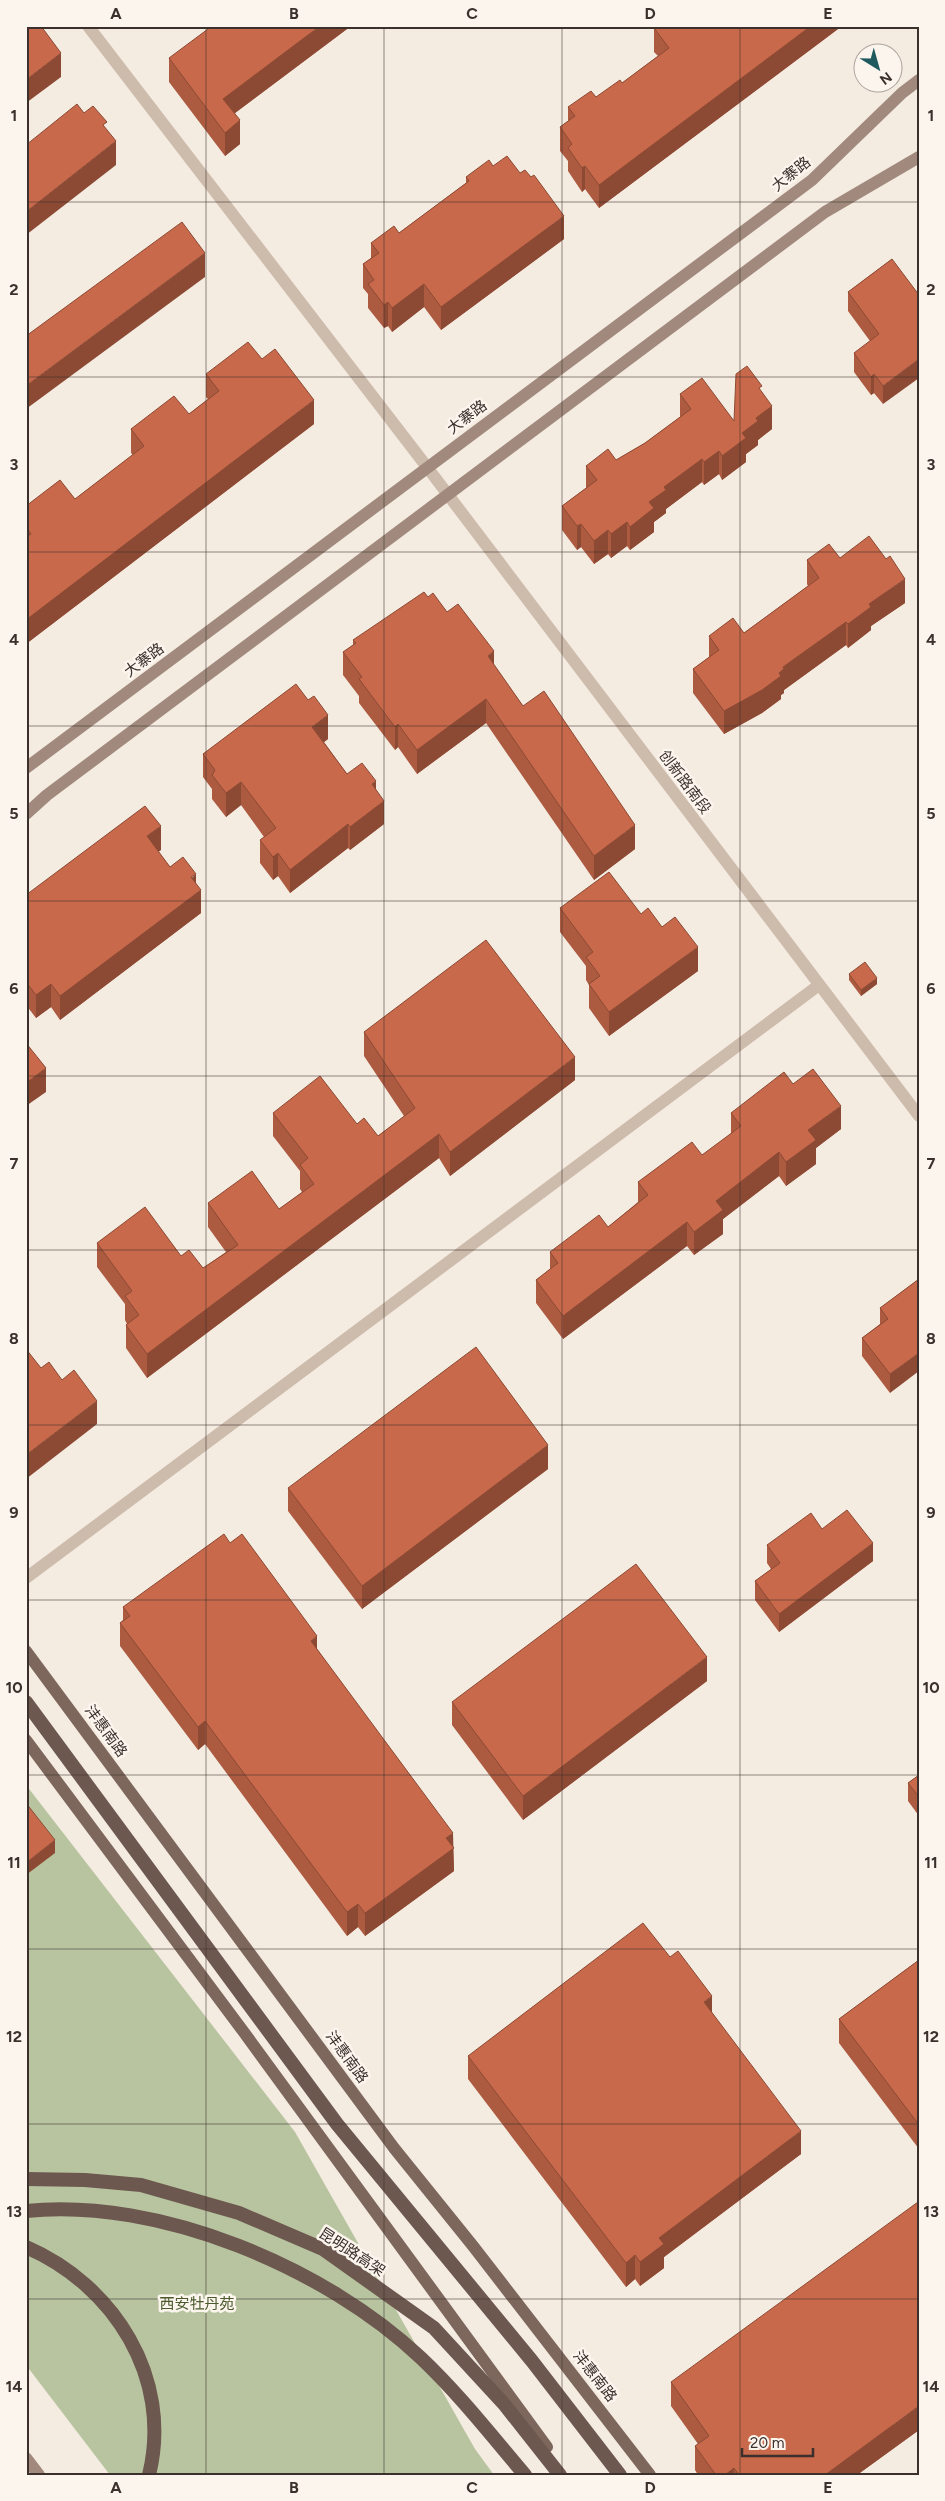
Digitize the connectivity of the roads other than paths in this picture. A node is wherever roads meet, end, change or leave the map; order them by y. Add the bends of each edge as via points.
1 (88, 26) edge
2 (919, 80) edge
3 (919, 157) edge
4 (426, 467) junction
5 (447, 496) junction
6 (26, 768) edge
7 (26, 814) edge
8 (819, 985) junction
9 (919, 1116) edge
10 (26, 1578) edge
11 (26, 1651) edge
12 (26, 1702) edge
13 (26, 1740) edge
14 (26, 2179) edge
15 (26, 2211) edge
16 (26, 2247) edge
17 (547, 2447) joint
18 (26, 2458) edge
19 (39, 2475) edge
20 (149, 2475) edge
21 (525, 2475) edge
22 (560, 2475) edge
23 (568, 2475) edge
24 (620, 2475) edge
25 (650, 2475) edge

1 - 4 street, 创新路南段
2 - 4 main road, 大寨路 via 812,180
3 - 5 main road via 825,212
4 - 5 street, 创新路南段
4 - 6 main road, 大寨路
5 - 7 main road via 47,795
5 - 8 street, 创新路南段
8 - 9 street, 创新路南段
8 - 10 street
11 - 25 main road, 沣惠南路 via 394,2148
12 - 24 highway via 336,2124 532,2361
13 - 17 main road
14 - 22 highway, 昆明路高架 via 141,2185 239,2213 322,2249 434,2328 504,2404
15 - 21 highway via 90,2212 145,2218 188,2228 279,2262 376,2321 421,2358
16 - 20 highway via 54,2261 97,2294 133,2344 144,2367 156,2425 155,2452
17 - 23 highway
18 - 19 main road

